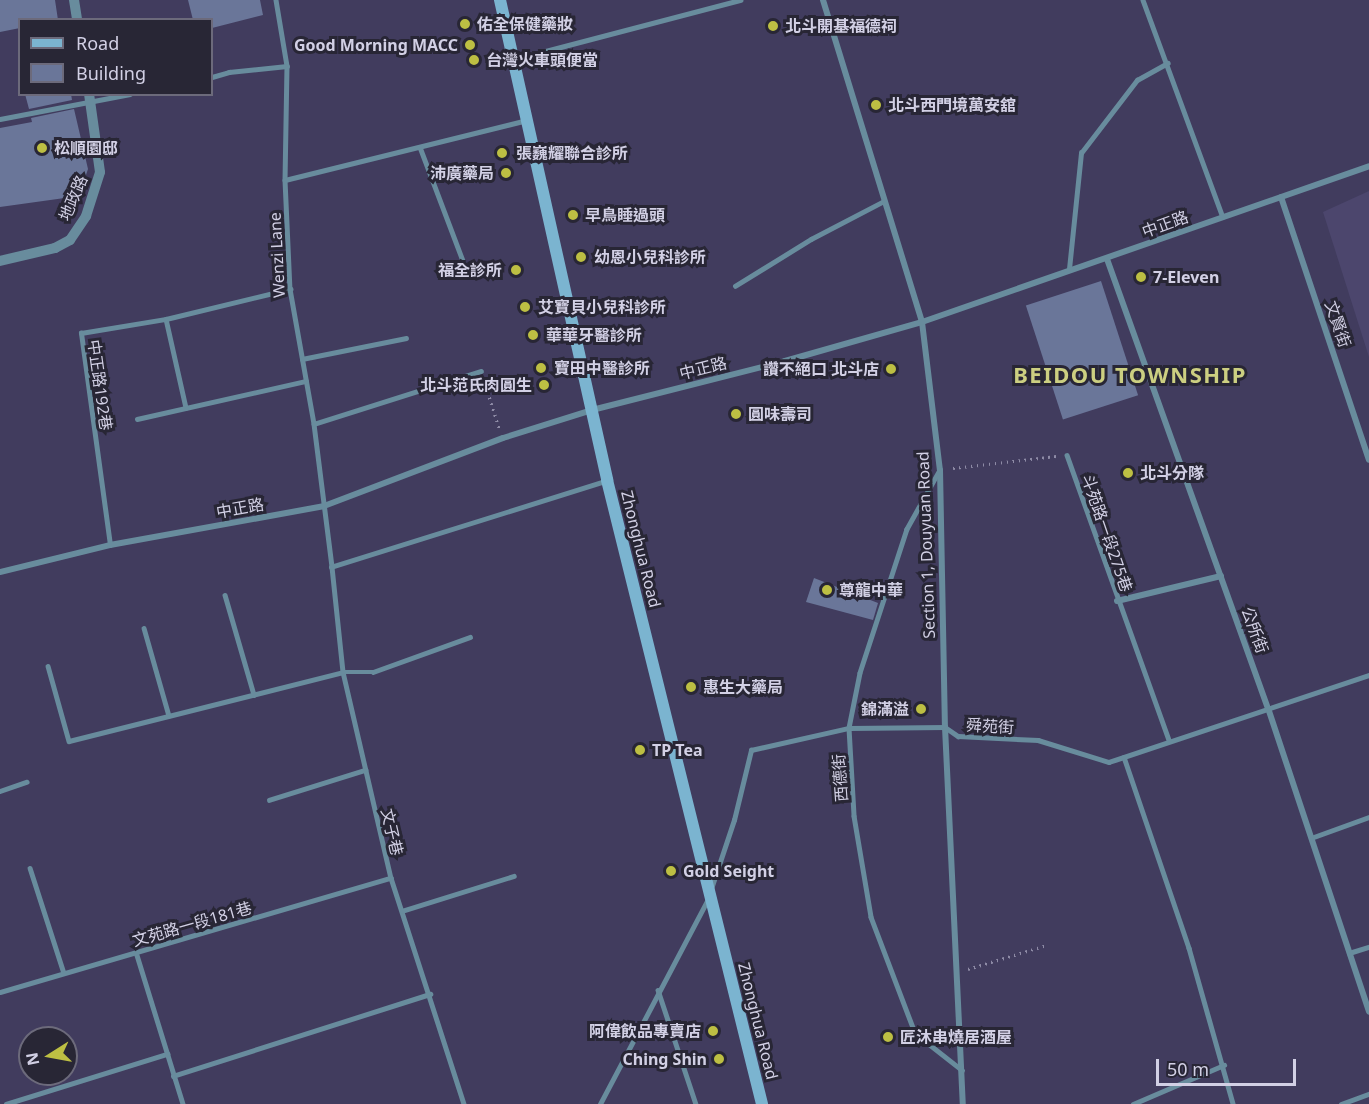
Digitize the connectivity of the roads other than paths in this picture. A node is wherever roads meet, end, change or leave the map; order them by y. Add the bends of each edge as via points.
1 (74, 0) edge
2 (276, 0) edge
3 (500, 0) edge
4 (740, 0) edge
5 (823, 0) edge
6 (1143, 0) edge
7 (77, 18) edge
8 (515, 59) junction
9 (1168, 63) junction
10 (287, 66) junction
11 (213, 77) edge
12 (110, 96) edge
13 (90, 98) edge
14 (0, 120) edge
15 (528, 120) junction
16 (420, 147) junction
17 (1369, 166) edge
18 (285, 180) junction
19 (1281, 197) junction
20 (884, 201) junction
21 (1223, 217) junction
22 (1107, 259) junction
23 (0, 261) edge
24 (466, 269) dead end
25 (1068, 269) junction
26 (735, 286) dead end
27 (290, 289) junction
28 (166, 320) junction
29 (922, 322) junction
30 (406, 338) dead end
31 (302, 359) junction
32 (481, 371) road end
33 (306, 381) junction
34 (186, 408) junction
35 (592, 410) junction
36 (137, 419) dead end
37 (314, 424) junction
38 (1067, 455) road end
39 (1369, 460) edge
40 (940, 470) junction
41 (607, 480) junction
42 (324, 506) junction
43 (110, 545) junction
44 (332, 567) junction
45 (0, 572) edge
46 (1221, 576) junction
47 (225, 595) dead end
48 (1117, 601) junction
49 (144, 628) dead end
50 (470, 637) dead end
51 (48, 666) dead end
52 (343, 672) junction
53 (1369, 675) edge
54 (254, 695) junction
55 (1268, 708) junction
56 (169, 716) junction
57 (945, 727) junction
58 (849, 728) junction
59 (1168, 740) junction
60 (1124, 757) junction
61 (365, 770) junction
62 (26, 782) dead end
63 (0, 791) edge
64 (269, 800) dead end
65 (1369, 818) edge
66 (1311, 838) junction
67 (30, 868) dead end
68 (514, 876) dead end
69 (391, 878) junction
70 (709, 896) junction
71 (402, 911) junction
72 (1369, 947) edge
73 (136, 952) junction
74 (1349, 953) junction
75 (64, 973) junction
76 (658, 990) junction
77 (0, 992) edge
78 (430, 993) junction
79 (1369, 1012) edge
80 (167, 1054) junction
81 (1224, 1065) junction
82 (962, 1070) junction
83 (173, 1076) junction
84 (1369, 1094) edge
85 (6, 1104) edge
86 (183, 1104) edge
87 (464, 1104) edge
88 (600, 1104) edge
89 (696, 1104) edge
90 (762, 1104) edge
91 (963, 1104) edge
92 (1133, 1104) edge
93 (1233, 1104) edge
94 (1341, 1104) edge

1 - 7 street
2 - 10 lane, Wenzi Lane
3 - 8 main road, Zhonghua Road
4 - 8 lane
5 - 20 street, Section 1, Douyuan Road
6 - 9 lane
8 - 15 main road, Zhonghua Road
9 - 21 lane
9 - 25 lane via 1137,80 1081,153
10 - 11 lane
10 - 18 lane, Wenzi Lane
12 - 13 lane
13 - 14 lane
13 - 23 street, 地政路 via 100,172 86,216 70,240 55,248
15 - 16 lane
15 - 35 main road, Zhonghua Road
16 - 18 lane
16 - 24 lane
17 - 19 street, 中正路
18 - 27 lane, Wenzi Lane
19 - 21 street, 中正路
19 - 39 street, 文賢街
20 - 26 lane via 811,239
20 - 29 street, Section 1, Douyuan Road
21 - 22 street, 中正路
22 - 25 street, 中正路
22 - 46 street, 公所街
25 - 29 street, 中正路
27 - 28 lane, 中正路192巷
27 - 31 lane, Wenzi Lane
28 - 34 lane
28 - 43 lane, 中正路192巷 via 81,333
29 - 35 street, 中正路
29 - 40 street, Section 1, Douyuan Road
30 - 31 lane
31 - 33 lane, Wenzi Lane
32 - 37 lane
33 - 34 lane
33 - 37 lane, Wenzi Lane
34 - 36 lane
35 - 41 main road, Zhonghua Road
35 - 42 street, 中正路 via 503,438
37 - 42 lane, Wenzi Lane
38 - 48 lane, 斗苑路一段275巷
40 - 57 street, Section 1, Douyuan Road
40 - 58 lane, 西德街 via 907,529 860,673
41 - 44 lane
41 - 70 main road, Zhonghua Road
42 - 43 street, 中正路
42 - 44 lane, 文子巷
43 - 45 street, 中正路
44 - 52 lane, 文子巷
46 - 48 street
46 - 55 street, 公所街
47 - 54 lane
48 - 59 lane, 斗苑路一段275巷
49 - 56 lane
50 - 52 lane via 373,672
51 - 56 lane via 69,741
52 - 54 lane
52 - 61 lane, 文子巷
53 - 55 lane, 舜苑街
54 - 56 lane
55 - 59 lane, 舜苑街
55 - 66 street, 公所街
57 - 58 lane, 舜苑街
57 - 60 lane, 舜苑街 via 958,736 1038,740 1109,762
57 - 82 street, Section 1, Douyuan Road
58 - 70 lane, 舜苑街 via 751,750 734,820
58 - 82 lane, 西德街 via 854,816 871,917 915,1033
59 - 60 lane, 舜苑街
60 - 81 lane
61 - 64 lane
61 - 69 lane, 文子巷
62 - 63 lane
65 - 66 lane
66 - 74 street, 公所街
67 - 75 lane
68 - 71 lane
69 - 71 lane, 文子巷
69 - 73 lane, 文苑路一段181巷
70 - 76 lane
70 - 90 main road, Zhonghua Road
71 - 78 lane, 文子巷
72 - 74 lane
73 - 75 lane, 文苑路一段181巷
73 - 80 lane
74 - 79 street, 公所街
75 - 77 lane, 文苑路一段181巷
76 - 88 lane
76 - 89 lane
78 - 83 lane
78 - 87 lane, 文子巷
80 - 83 lane
80 - 85 lane
81 - 92 lane
81 - 93 lane
82 - 91 street, Section 1, Douyuan Road
83 - 86 lane
84 - 94 lane

